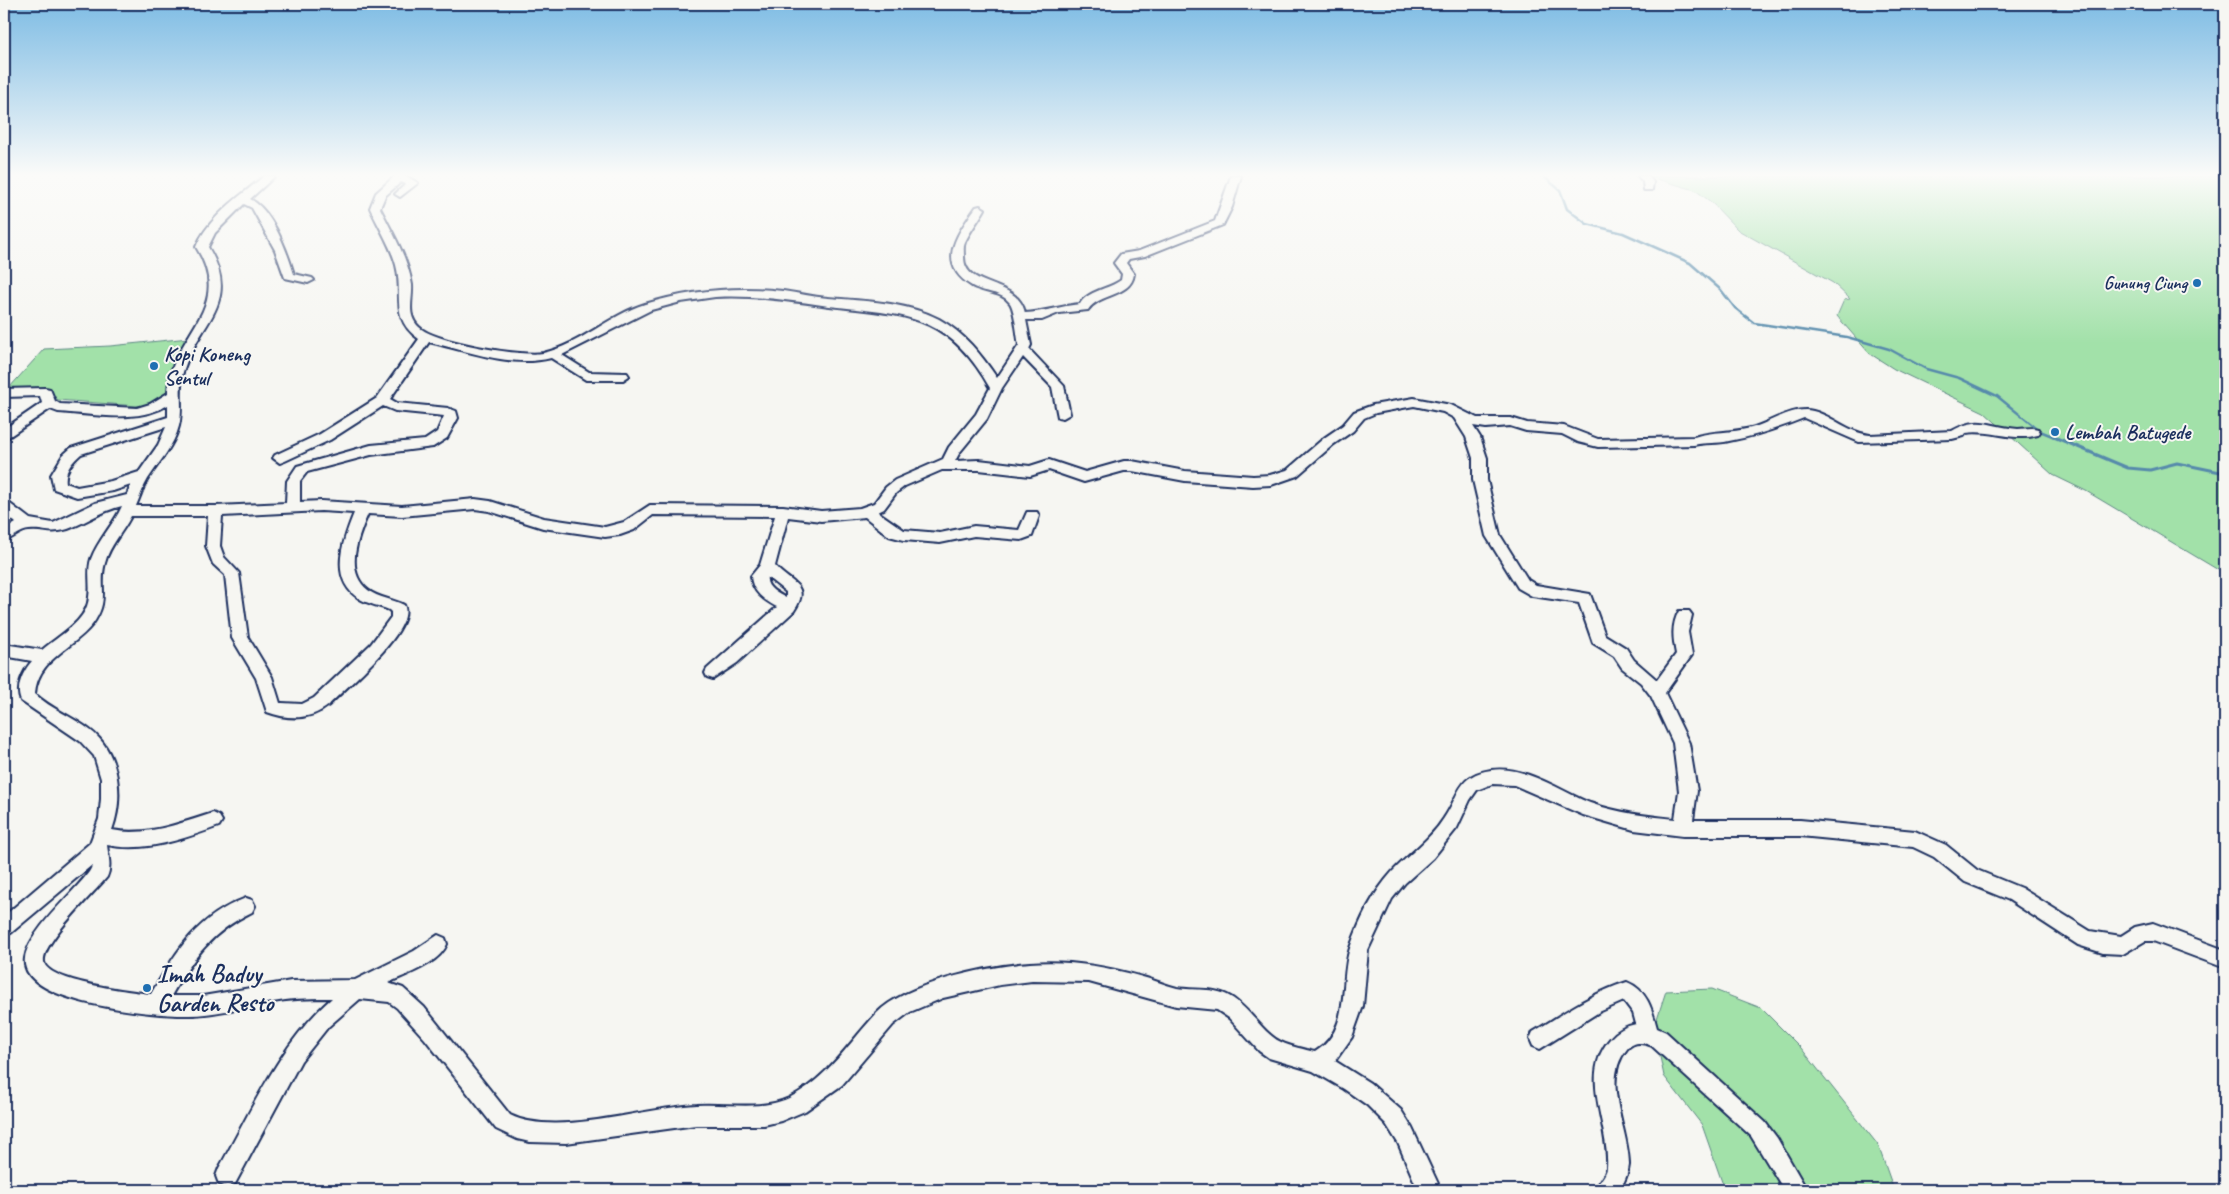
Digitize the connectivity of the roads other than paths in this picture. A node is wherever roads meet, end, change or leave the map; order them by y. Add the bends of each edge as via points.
1 (211, 232) edge
2 (271, 232) edge
3 (386, 232) edge
4 (966, 232) edge
5 (1195, 232) edge
6 (308, 280) dead end
7 (1021, 317) junction
8 (426, 338) junction
9 (1024, 350) junction
10 (553, 354) junction
11 (623, 376) dead end
12 (996, 388) junction
13 (4, 393) edge
14 (173, 396) junction
15 (382, 401) junction
16 (50, 404) junction
17 (1063, 414) dead end
18 (1460, 416) junction
19 (174, 420) junction
20 (2033, 432) dead end
21 (4, 436) edge
22 (280, 458) dead end
23 (944, 466) junction
24 (144, 475) junction
25 (130, 505) junction
26 (4, 506) edge
27 (293, 507) junction
28 (364, 508) junction
29 (216, 511) junction
30 (783, 511) junction
31 (868, 512) junction
32 (1032, 516) dead end
33 (26, 524) junction
34 (4, 536) edge
35 (1684, 615) dead end
36 (4, 650) edge
37 (44, 657) junction
38 (713, 673) dead end
39 (1657, 692) junction
40 (213, 822) dead end
41 (1683, 828) junction
42 (99, 842) junction
43 (246, 906) dead end
44 (4, 927) edge
45 (438, 944) dead end
46 (2225, 959) edge
47 (357, 989) junction
48 (156, 1004) junction
49 (1648, 1033) junction
50 (1540, 1039) dead end
51 (1316, 1062) junction
52 (227, 1176) dead end
53 (1430, 1190) edge
54 (1606, 1190) edge
55 (1796, 1190) edge

1 - 14 street via 202,247 215,275 215,293 178,367
2 - 6 street via 281,250 289,276
3 - 8 street via 401,263 408,320
4 - 7 street via 958,244 958,262 962,270 976,282 1012,297
5 - 7 street via 1141,254 1125,256 1120,263 1128,274 1127,281 1115,290 1088,300 1084,307
7 - 9 street via 1026,339
8 - 10 street via 518,356
8 - 15 street
9 - 12 street
9 - 17 street via 1058,386
10 - 11 street via 586,376
10 - 12 street via 646,307 729,291 758,293 925,317 963,342
12 - 23 street via 982,416
13 - 16 street via 45,392
14 - 16 street via 155,407 138,412 58,408
14 - 19 street
15 - 22 street via 325,437
15 - 27 street via 394,407 443,411 452,416 440,438 428,444 371,450 302,469 292,482
16 - 21 street
18 - 20 street via 1486,424 1511,422 1526,427 1564,430 1590,441 1610,443 1724,438 1754,432 1802,414 1812,415 1859,438 1870,439 1952,435 1962,429 1981,426 2017,434
18 - 23 street via 1425,402 1373,409 1359,416 1292,472 1271,480 1185,476 1132,466 1084,477 1056,466 1030,471 980,465
18 - 39 street via 1473,437 1480,458 1480,480 1493,536 1523,584 1532,590 1585,598 1598,639 1620,652
19 - 24 street via 170,435
19 - 24 street via 76,451 58,476 60,486 77,492 113,486
23 - 31 street via 900,482 879,506
24 - 25 street
25 - 29 street
25 - 33 street via 100,506 59,527 42,528
25 - 37 street via 98,559 99,594 91,615
26 - 33 street
27 - 28 street
27 - 29 street
28 - 29 street via 347,551 348,568 352,580 363,594 399,609 398,619 363,663 320,704 309,710 292,711 274,707 264,677 240,638 232,573 219,563 212,546
28 - 30 street via 402,511 483,505 542,523 605,532 629,526 650,510
30 - 31 street via 821,516
30 - 38 street via 767,567 794,590 793,602
31 - 32 street via 898,534 940,538 974,531 1021,535 1027,532
33 - 34 street
35 - 39 street via 1680,632 1684,655
36 - 37 street
37 - 42 street via 30,677 28,696 86,736 106,764 110,799 108,819
39 - 41 street via 1682,743 1688,792
40 - 42 street via 157,837
41 - 46 street via 1800,828 1915,839 1940,851 1971,876 2016,894 2085,939 2123,945 2142,933 2153,932
41 - 51 street via 1618,819 1515,778 1492,777 1471,785 1451,823 1399,878 1374,914 1359,950 1353,1006 1342,1037 1325,1057
42 - 44 street via 70,873
42 - 48 street via 101,871 44,937 34,960 35,970 56,984 129,1002
43 - 48 street via 223,916 206,929
45 - 47 street via 421,957
47 - 48 street via 290,990 221,1004
47 - 51 street via 402,998 503,1122 517,1129 545,1134 696,1115 764,1115 781,1111 798,1104 835,1078 886,1018 903,1005 943,989 1032,972 1088,974 1176,997 1220,1001 1236,1011 1266,1044
47 - 52 street via 321,1020 303,1041
49 - 50 street via 1642,1008 1627,991 1608,996
49 - 54 street via 1628,1036 1616,1044 1609,1056 1606,1091 1618,1169
49 - 55 street via 1659,1039 1745,1116 1770,1146
51 - 53 street via 1366,1093 1391,1114

